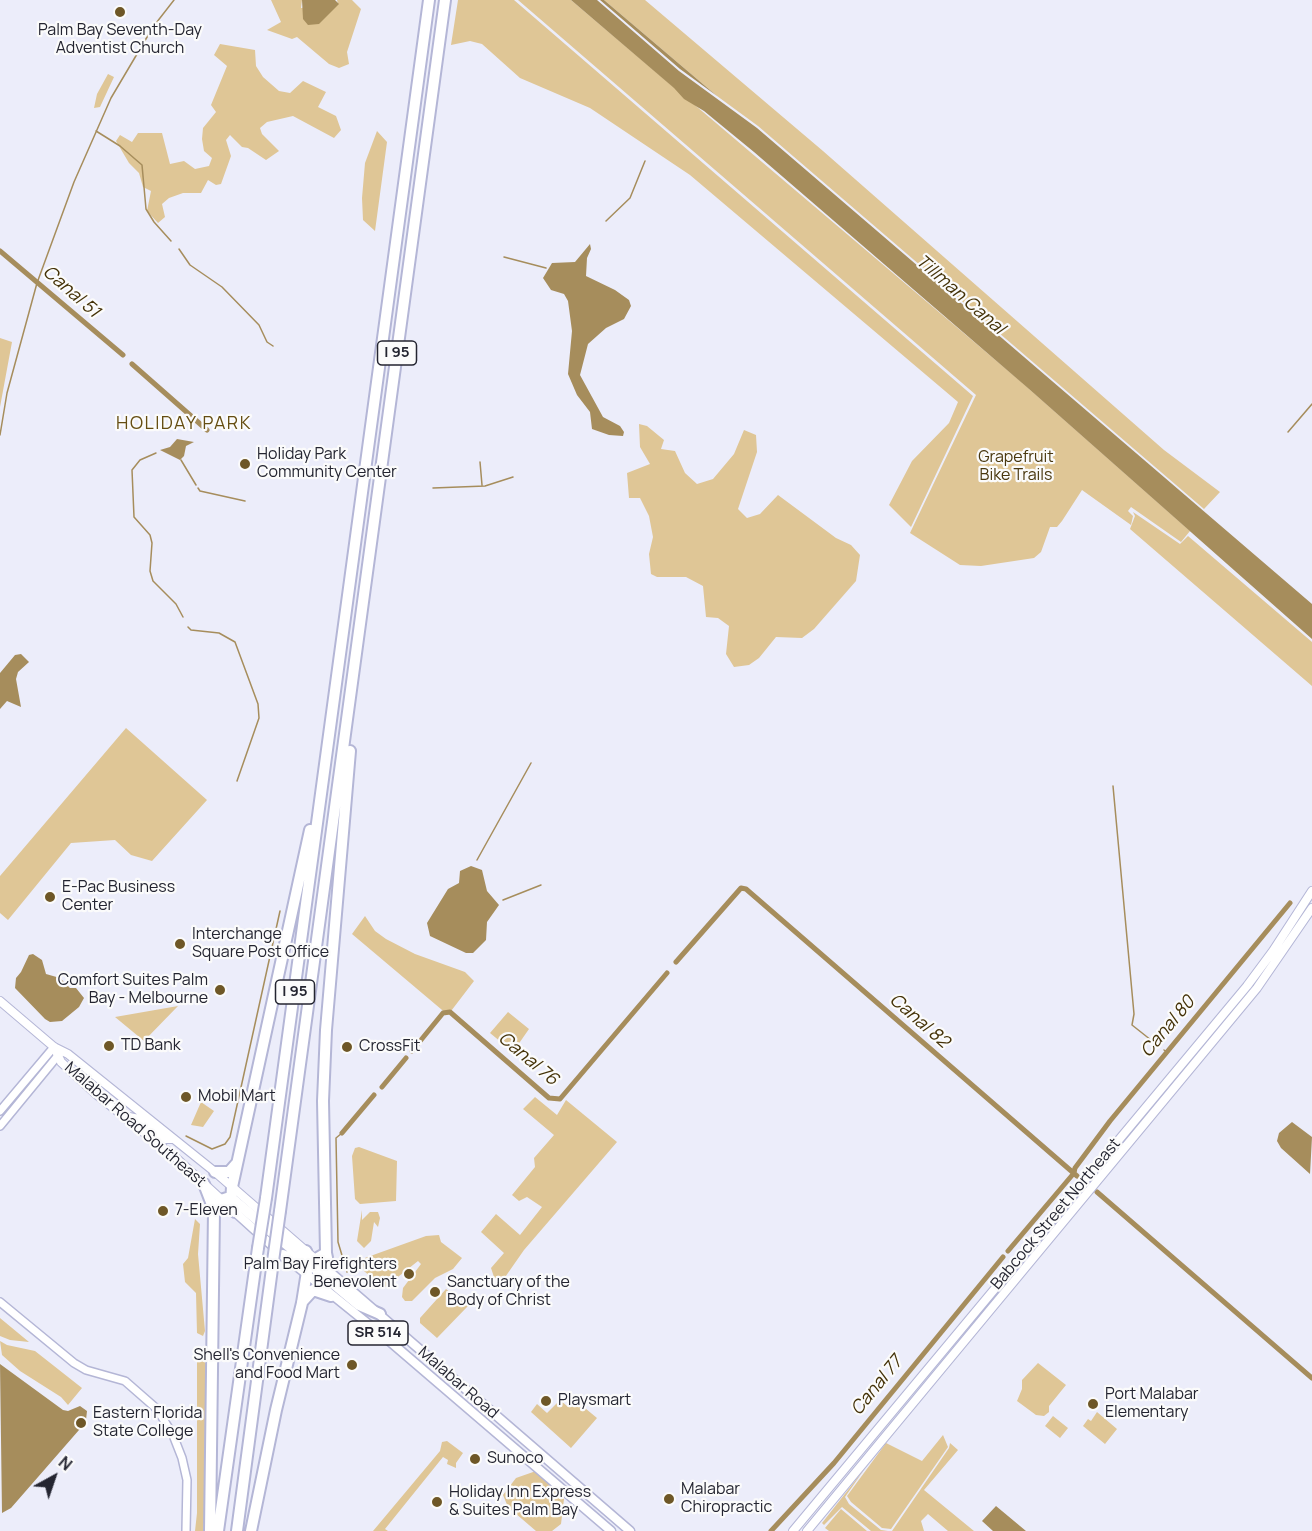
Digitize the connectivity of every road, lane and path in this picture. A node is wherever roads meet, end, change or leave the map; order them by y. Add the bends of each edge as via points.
1 (429, 0) edge
2 (445, 0) edge
3 (349, 706) junction
4 (322, 786) junction
5 (1310, 897) edge
6 (1312, 908) edge
7 (0, 1000) edge
8 (58, 1051) junction
9 (112, 1107) junction
10 (136, 1109) junction
11 (0, 1111) edge
12 (122, 1115) junction
13 (0, 1126) edge
14 (171, 1138) junction
15 (236, 1164) junction
16 (215, 1172) junction
17 (204, 1184) junction
18 (228, 1195) junction
19 (214, 1210) junction
20 (235, 1212) joint
21 (306, 1251) joint
22 (326, 1252) junction
23 (278, 1258) junction
24 (313, 1262) junction
25 (330, 1272) junction
26 (307, 1276) junction
27 (331, 1296) junction
28 (0, 1302) edge
29 (302, 1303) junction
30 (380, 1314) junction
31 (402, 1352) junction
32 (425, 1355) junction
33 (838, 1477) junction
34 (837, 1494) junction
35 (591, 1514) junction
36 (614, 1518) junction
37 (186, 1531) edge
38 (210, 1531) edge
39 (218, 1531) edge
40 (237, 1531) edge
41 (251, 1531) edge
42 (611, 1531) edge
43 (630, 1531) edge
44 (793, 1531) edge
45 (807, 1531) edge

1 - 4 highway, I 95
2 - 3 highway, I 95
3 - 22 highway via 351,740 326,1030
3 - 23 highway, I 95, bridge via 280,1211
4 - 15 highway
4 - 39 highway, I 95, bridge
5 - 33 main road, Babcock Street Northeast via 1247,986
6 - 34 main road, Babcock Street Northeast via 1257,988
7 - 8 main road
8 - 9 main road, Malabar Road Southeast via 61,1062
8 - 10 main road
8 - 11 street
8 - 13 street
9 - 10 main road via 130,1112
9 - 12 main road, Malabar Road Southeast
10 - 14 main road
12 - 14 main road via 139,1119 161,1137
12 - 17 main road, Malabar Road Southeast
14 - 16 main road
15 - 16 highway via 229,1172
15 - 18 highway
16 - 18 main road
17 - 18 main road, Malabar Road Southeast
17 - 19 highway
18 - 19 highway
18 - 20 highway
18 - 21 main road
18 - 24 highway
19 - 38 highway
20 - 23 main road, Malabar Road / SR 514
21 - 24 highway
22 - 24 highway
22 - 25 highway
23 - 24 highway
23 - 26 main road, Malabar Road / SR 514
23 - 40 highway, I 95
24 - 25 main road, Malabar Road / SR 514
24 - 26 highway
24 - 30 highway via 359,1305
25 - 30 main road, Malabar Road / SR 514
26 - 27 main road, Malabar Road / SR 514
26 - 29 highway
27 - 29 highway via 313,1290
27 - 31 main road, Malabar Road / SR 514
28 - 37 street via 74,1363 125,1381 157,1409 182,1458 187,1480
29 - 41 highway
30 - 32 main road, Malabar Road / SR 514
31 - 32 main road
31 - 35 main road, Malabar Road / SR 514
32 - 36 main road, Malabar Road / SR 514
33 - 34 main road
33 - 44 main road, Babcock Street Northeast
34 - 45 main road, Babcock Street Northeast
35 - 36 main road
35 - 42 main road, Malabar Road / SR 514
36 - 43 main road, Malabar Road / SR 514

